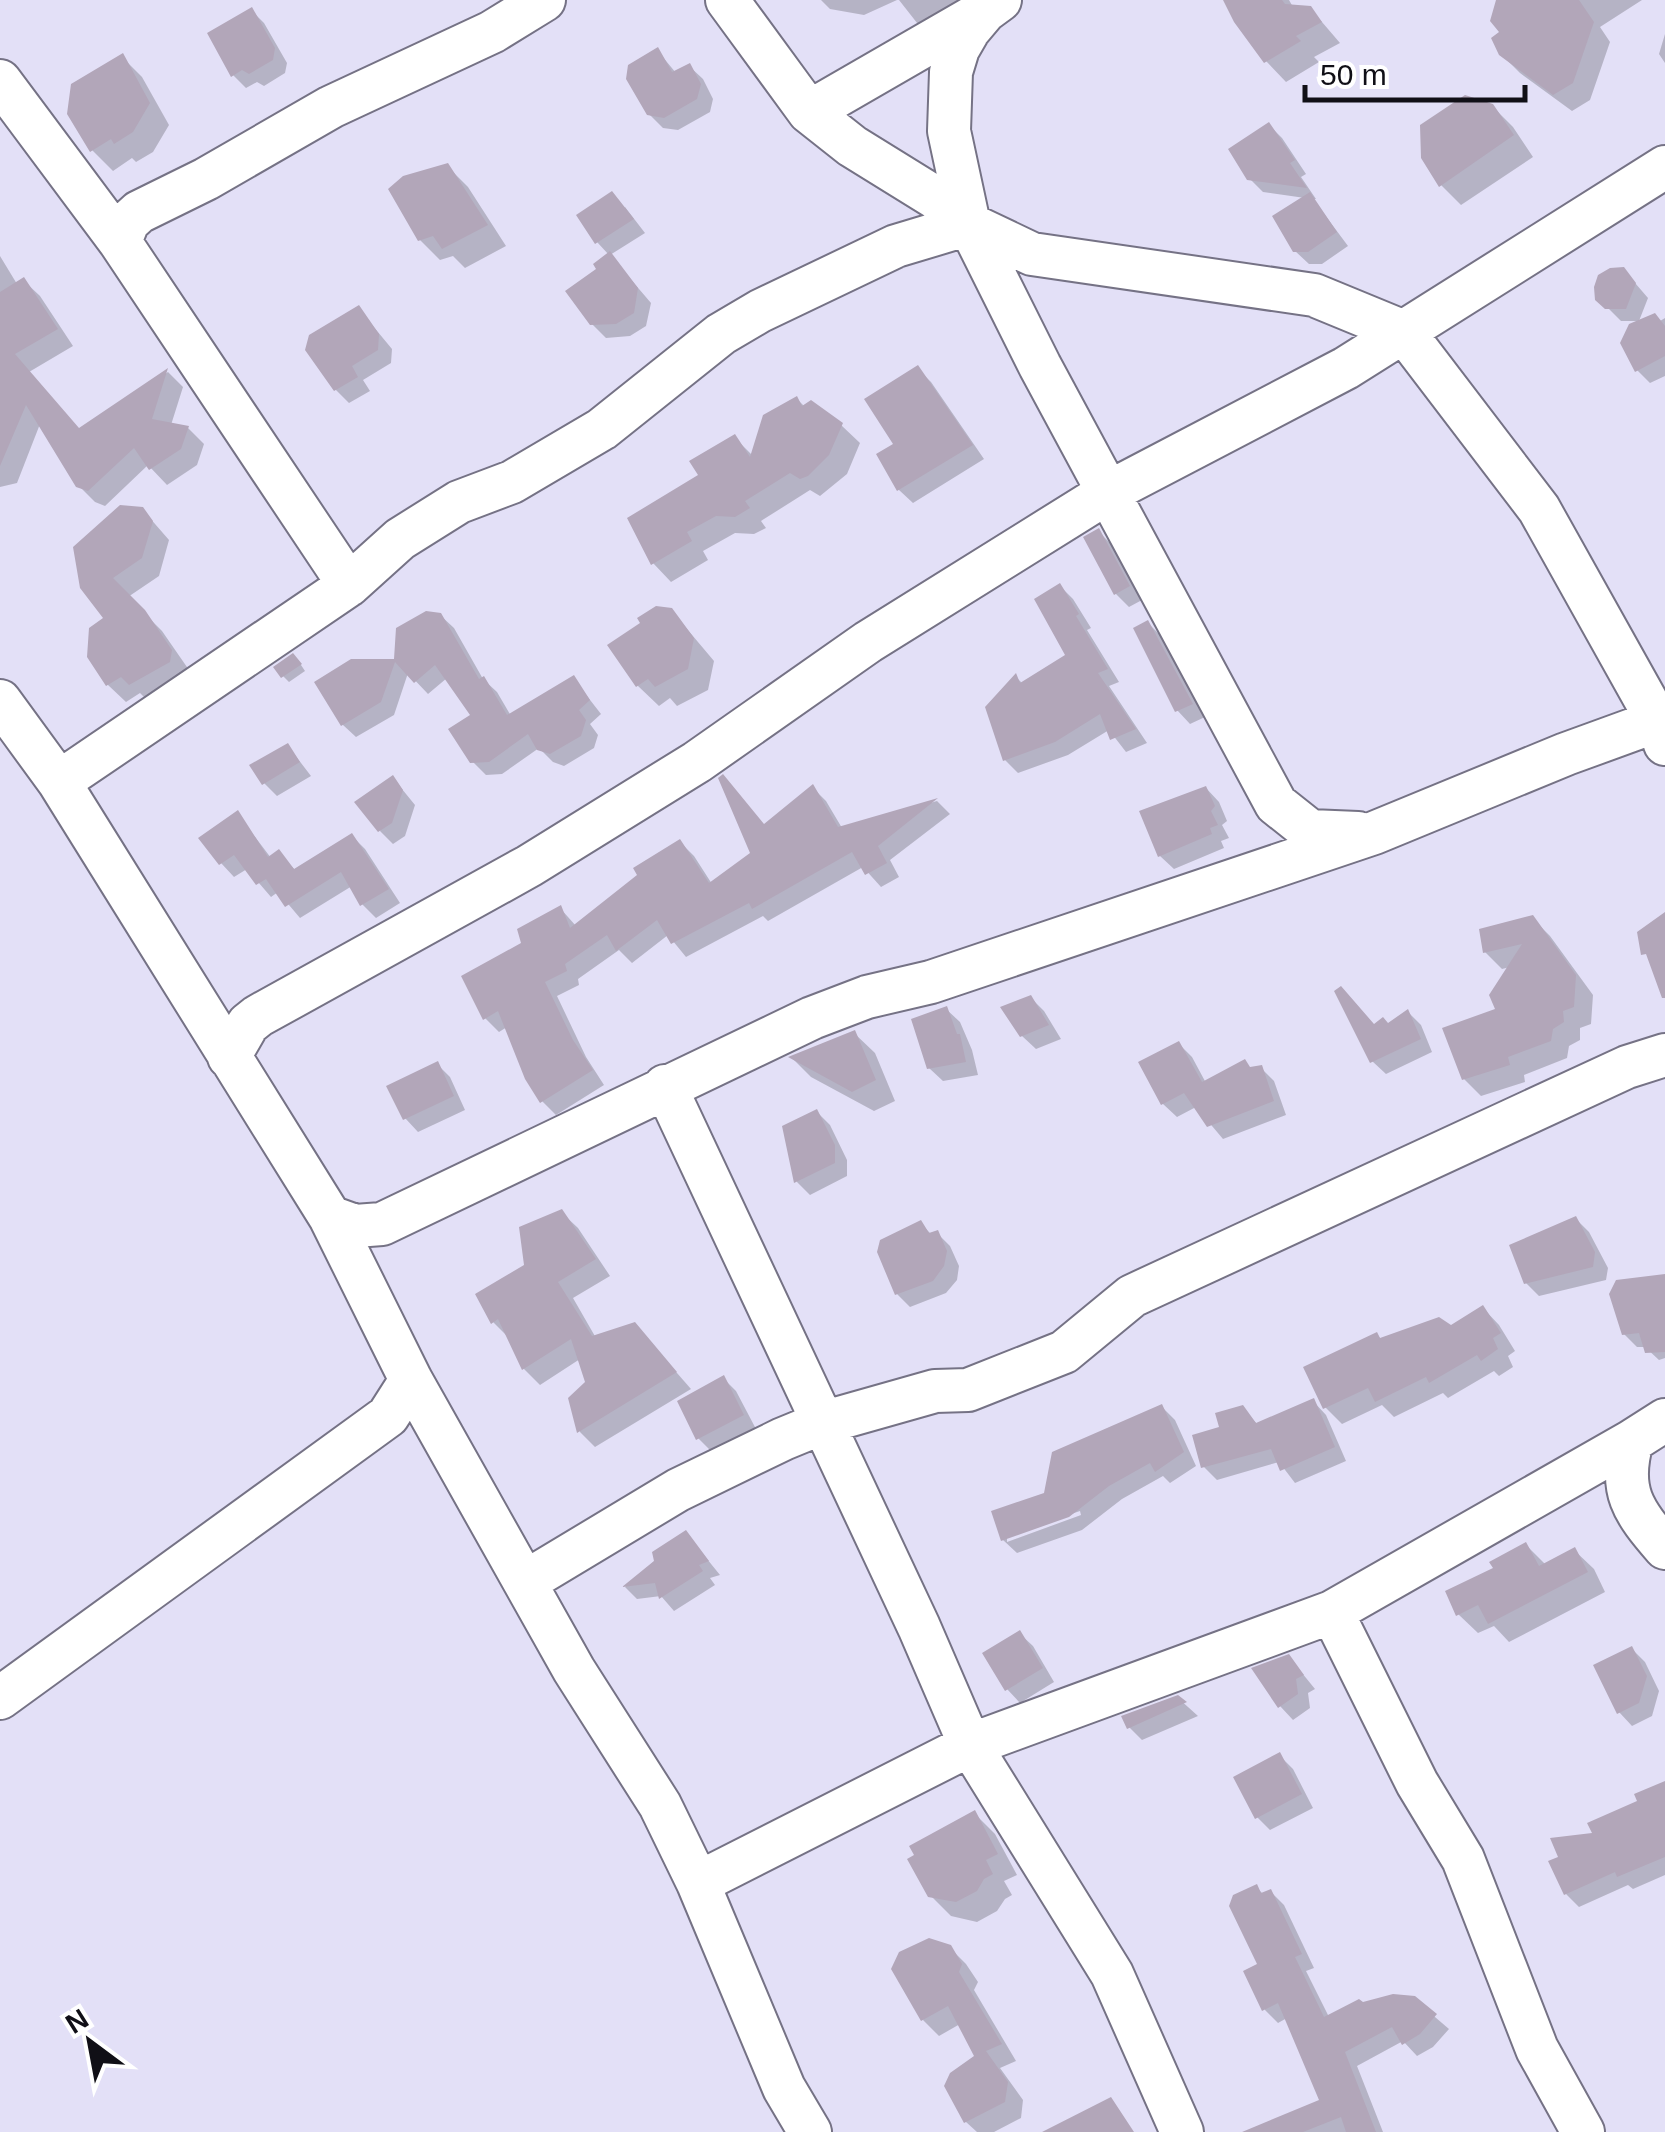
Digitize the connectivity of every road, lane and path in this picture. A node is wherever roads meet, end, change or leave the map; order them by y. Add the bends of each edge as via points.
1 (544, 0) edge
2 (726, 0) edge
3 (992, 6) edge
4 (0, 81) edge
5 (808, 112) junction
6 (1665, 167) edge
7 (968, 224) junction
8 (120, 242) junction
9 (1404, 332) junction
10 (1107, 493) junction
11 (349, 585) junction
12 (0, 701) edge
13 (1663, 728) edge
14 (59, 782) junction
15 (1374, 833) junction
16 (1665, 1054) edge
17 (230, 1057) junction
18 (665, 1086) junction
19 (330, 1217) junction
20 (411, 1380) junction
21 (822, 1423) junction
22 (1648, 1431) edge
23 (1665, 1548) edge
24 (525, 1582) junction
25 (1332, 1612) junction
26 (0, 1698) edge
27 (970, 1745) junction
28 (698, 1883) junction
29 (810, 2132) edge
30 (1182, 2132) edge
31 (1582, 2132) edge

1 - 8 street via 139,212
2 - 5 street
3 - 5 street
3 - 7 street via 958,49 951,72 950,131
4 - 8 street
5 - 7 street
6 - 9 street
7 - 9 street via 1032,254 1314,294
7 - 10 street
7 - 11 street via 896,246 760,311 602,429 512,482 459,502 400,539
8 - 11 street
9 - 10 street
9 - 13 street via 1540,510
10 - 15 street via 1276,804 1310,831
10 - 17 street via 529,866 258,1016
11 - 14 street
12 - 14 street
13 - 15 street via 1566,754
14 - 17 street
15 - 18 street via 867,998
16 - 21 street via 1132,1296 1064,1352 968,1390 934,1391
17 - 19 street
18 - 19 street via 382,1224 355,1226
18 - 21 street
19 - 20 street
20 - 24 street
20 - 26 street via 388,1416
21 - 24 street via 678,1490
21 - 27 street
22 - 23 street via 1626,1482 1638,1516
22 - 25 street
24 - 28 street via 660,1805
25 - 27 street
25 - 31 street via 1417,1783 1464,1859 1537,2049
27 - 28 street
27 - 30 street via 1112,1974
28 - 29 street via 784,2088

